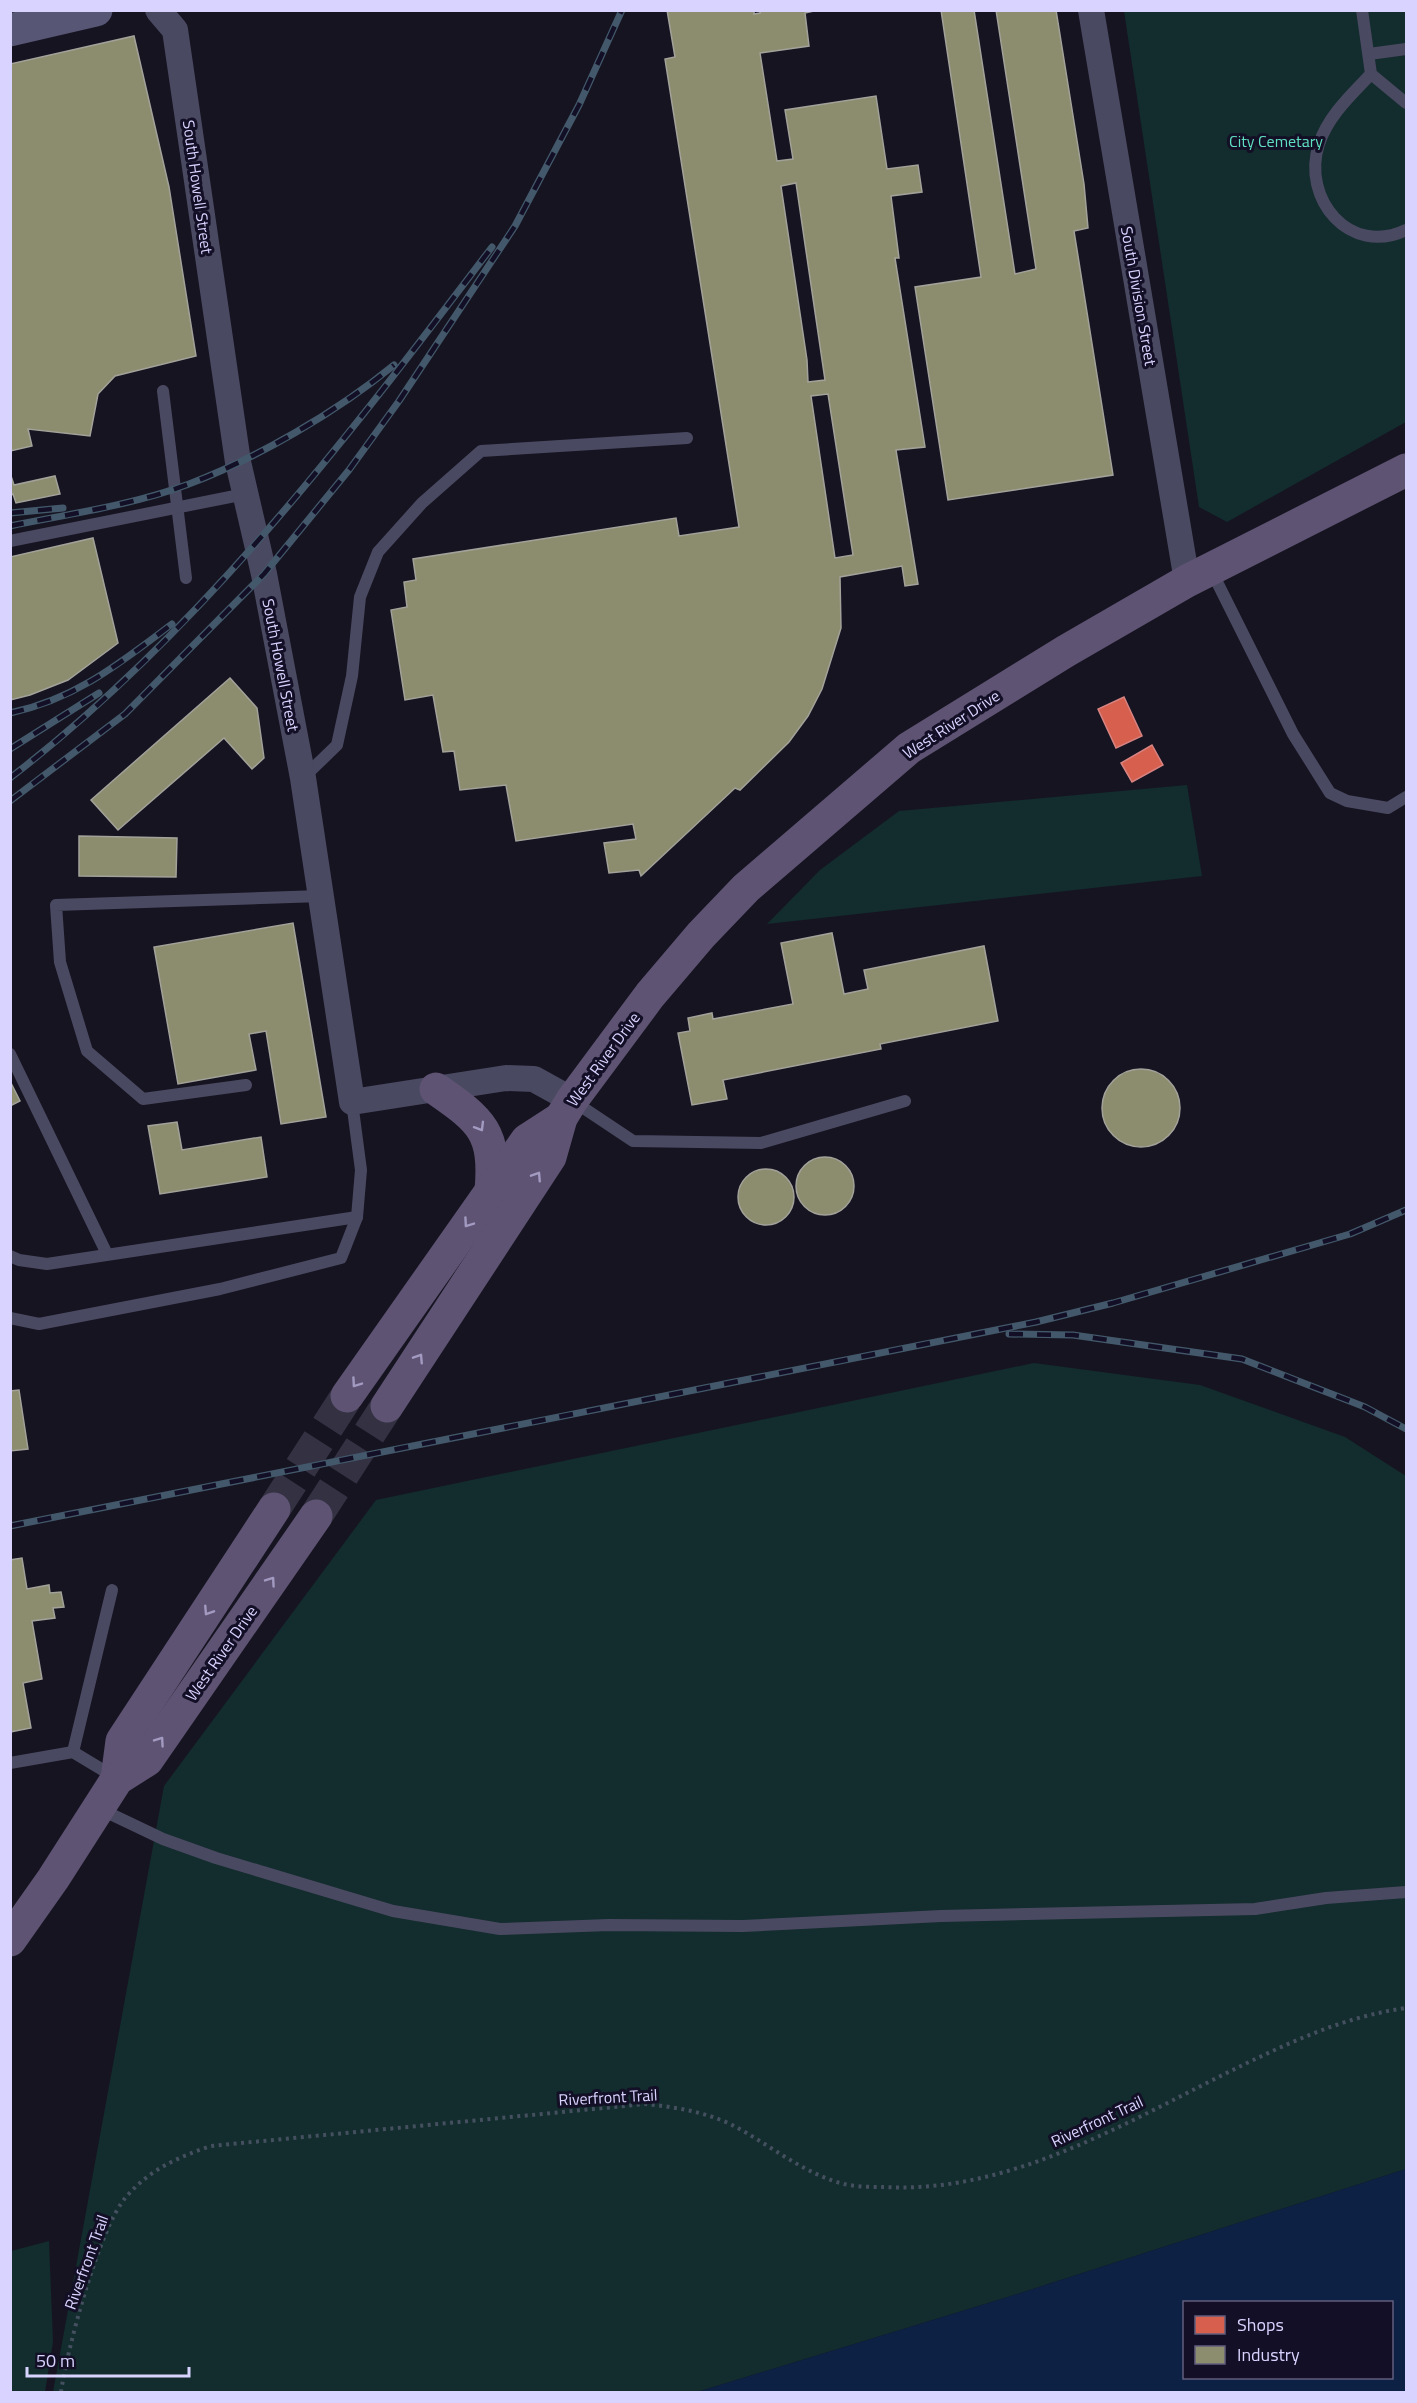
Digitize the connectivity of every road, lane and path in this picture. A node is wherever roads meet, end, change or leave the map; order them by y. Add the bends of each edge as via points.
1 (96, 10) edge
2 (158, 10) edge
3 (1091, 10) edge
4 (1362, 10) edge
5 (10, 30) edge
6 (1407, 49) edge
7 (1369, 54) junction
8 (1371, 74) junction
9 (1407, 103) edge
10 (1407, 230) edge
11 (163, 391) dead end
12 (687, 438) dead end
13 (1407, 470) edge
14 (245, 494) junction
15 (178, 507) junction
16 (10, 541) edge
17 (1199, 575) junction
18 (186, 578) dead end
19 (303, 778) junction
20 (1407, 797) edge
21 (321, 896) junction
22 (10, 1054) edge
23 (246, 1085) dead end
24 (436, 1089) junction
25 (904, 1101) dead end
26 (351, 1102) junction
27 (567, 1109) junction
28 (491, 1191) junction
29 (357, 1217) junction
30 (107, 1254) junction
31 (10, 1256) edge
32 (10, 1318) edge
33 (347, 1396) tunnel mouth
34 (387, 1407) tunnel mouth
35 (274, 1509) tunnel mouth
36 (316, 1516) tunnel mouth
37 (112, 1590) dead end
38 (73, 1752) junction
39 (10, 1763) edge
40 (117, 1779) junction
41 (97, 1808) junction
42 (1407, 1892) edge
43 (10, 1940) edge
44 (1407, 2008) edge
45 (61, 2392) edge

1 - 5 street
2 - 14 street, South Howell Street via 175,30
3 - 17 street, South Division Street
4 - 7 lane
6 - 7 lane
7 - 8 lane
8 - 9 lane
8 - 10 lane via 1330,121 1319,143 1317,182 1323,203 1337,223 1357,233 1382,237
11 - 15 lane
12 - 19 lane via 481,451 422,503 378,552 360,597 352,676 337,745
13 - 17 main road, West River Drive
14 - 15 lane
14 - 19 street, South Howell Street
15 - 16 lane
15 - 18 lane
17 - 20 lane via 1330,794 1388,808
17 - 27 main road, West River Drive via 909,748 746,888 709,927 650,995
19 - 21 street, South Howell Street
21 - 23 lane via 56,905 60,962 87,1051 143,1099
21 - 26 street, South Howell Street
22 - 30 lane
24 - 26 street
24 - 27 street via 506,1078 534,1079
24 -> 28 main road via 472,1114 484,1132 494,1160
25 - 27 lane via 761,1143 633,1141
26 - 29 lane via 361,1170
27 - 28 main road, West River Drive via 527,1140
34 -> 27 main road, West River Drive via 550,1156
28 -> 33 main road, West River Drive
29 - 30 lane
29 - 32 lane via 341,1258 220,1289 39,1324
30 - 31 lane via 47,1264
35 -> 40 main road, West River Drive via 122,1741
40 -> 36 main road, West River Drive via 147,1760
37 - 38 lane
38 - 39 lane
38 - 40 lane
40 - 41 main road, West River Drive
41 - 42 lane via 163,1839 216,1858 393,1911 500,1929 609,1924 743,1926 941,1916 1255,1909
41 - 43 main road, West River Drive
44 - 45 path, Riverfront Trail via 1337,2023 1020,2169 949,2185 886,2188 844,2184 805,2169 728,2123 687,2109 645,2104 211,2146 147,2175 124,2199 108,2229 78,2316

